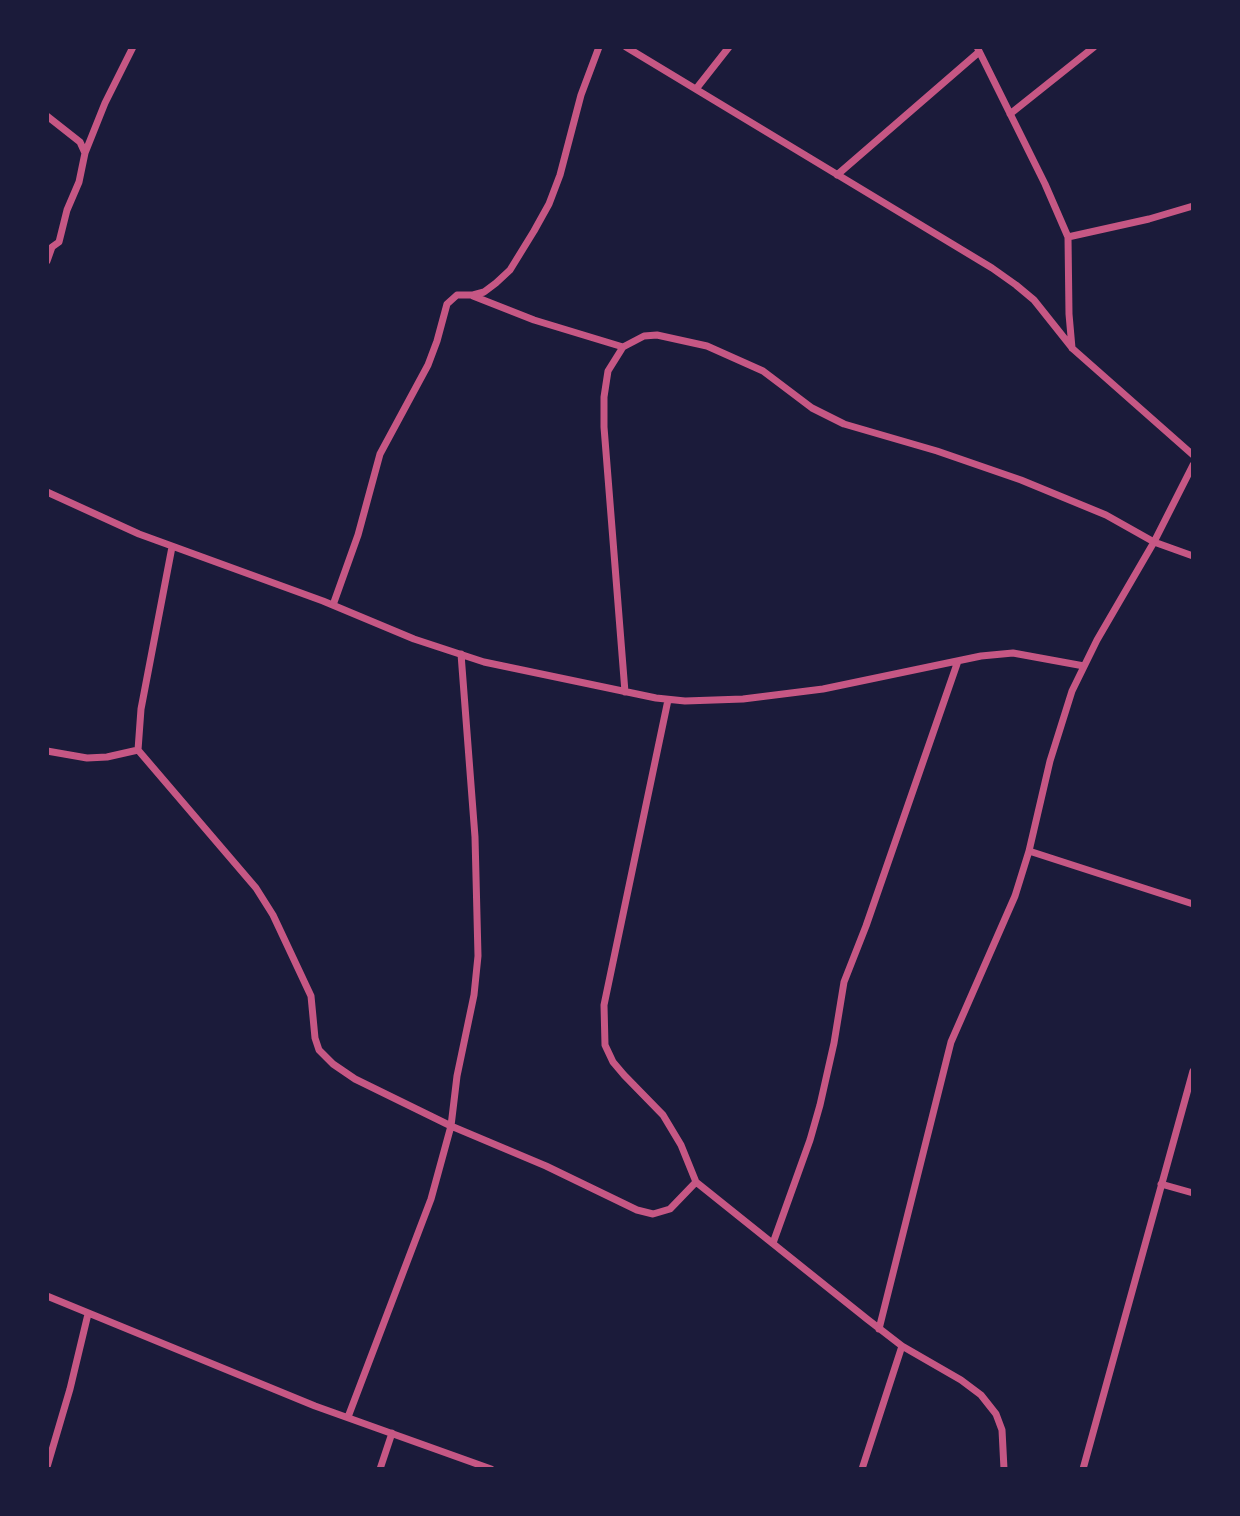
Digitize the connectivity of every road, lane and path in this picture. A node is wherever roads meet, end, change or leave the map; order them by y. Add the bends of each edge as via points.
1 (133, 47) edge
2 (599, 47) edge
3 (626, 47) edge
4 (729, 47) edge
5 (1094, 47) edge
6 (978, 50) edge
7 (696, 89) junction
8 (1010, 114) junction
9 (47, 116) edge
10 (85, 153) junction
11 (837, 175) junction
12 (1193, 206) edge
13 (1068, 237) junction
14 (47, 261) edge
15 (473, 295) junction
16 (623, 347) junction
17 (1073, 349) junction
18 (1193, 455) edge
19 (1193, 465) edge
20 (47, 492) edge
21 (1154, 542) junction
22 (172, 547) junction
23 (1193, 556) edge
24 (332, 605) junction
25 (461, 654) junction
26 (958, 661) junction
27 (1084, 666) junction
28 (625, 692) junction
29 (668, 700) junction
30 (138, 750) junction
31 (47, 751) edge
32 (1029, 851) junction
33 (1193, 904) edge
34 (1193, 1071) edge
35 (451, 1126) junction
36 (696, 1182) junction
37 (1161, 1184) junction
38 (1193, 1194) edge
39 (773, 1243) junction
40 (47, 1296) edge
41 (88, 1314) junction
42 (879, 1329) junction
43 (902, 1346) junction
44 (348, 1417) junction
45 (392, 1433) junction
46 (47, 1467) edge
47 (380, 1469) edge
48 (491, 1469) edge
49 (862, 1469) edge
50 (1004, 1469) edge
51 (1083, 1469) edge

1 - 10 street
2 - 15 street via 580,95 549,204 510,270 490,288
3 - 7 street
4 - 7 street
5 - 8 street
6 - 8 street
6 - 11 street
7 - 11 street
8 - 13 street
9 - 10 street via 80,142
10 - 14 street via 59,242
11 - 17 street via 1016,285
12 - 13 street
13 - 17 street
15 - 16 street via 534,320
15 - 24 street via 457,295 447,303 428,365 380,454 358,535
16 - 21 street via 657,335 708,346 763,371 812,408 844,424 1046,490 1106,515
16 - 28 street via 608,371 604,427
17 - 18 street
19 - 21 street
20 - 22 street
21 - 23 street
21 - 27 street
22 - 24 street
22 - 30 street via 141,709
24 - 25 street
25 - 28 street
25 - 35 street via 475,837 478,956
26 - 27 street via 1013,653
26 - 29 street via 823,689 743,699
26 - 39 street via 844,982 820,1105
27 - 32 street via 1050,761
28 - 29 street
29 - 36 street via 603,1025 613,1062 663,1115
30 - 31 street via 87,758
30 - 35 street via 274,915 310,996 319,1050 355,1079
32 - 33 street
32 - 42 street via 1008,916 951,1042
34 - 37 street
35 - 36 street via 653,1214 670,1209
35 - 44 street via 430,1199
36 - 39 street
37 - 38 street
37 - 51 street
39 - 42 street
40 - 41 street
41 - 44 street
41 - 46 street
42 - 43 street
43 - 49 street
43 - 50 street via 981,1395 1002,1430
44 - 45 street
45 - 47 street
45 - 48 street

